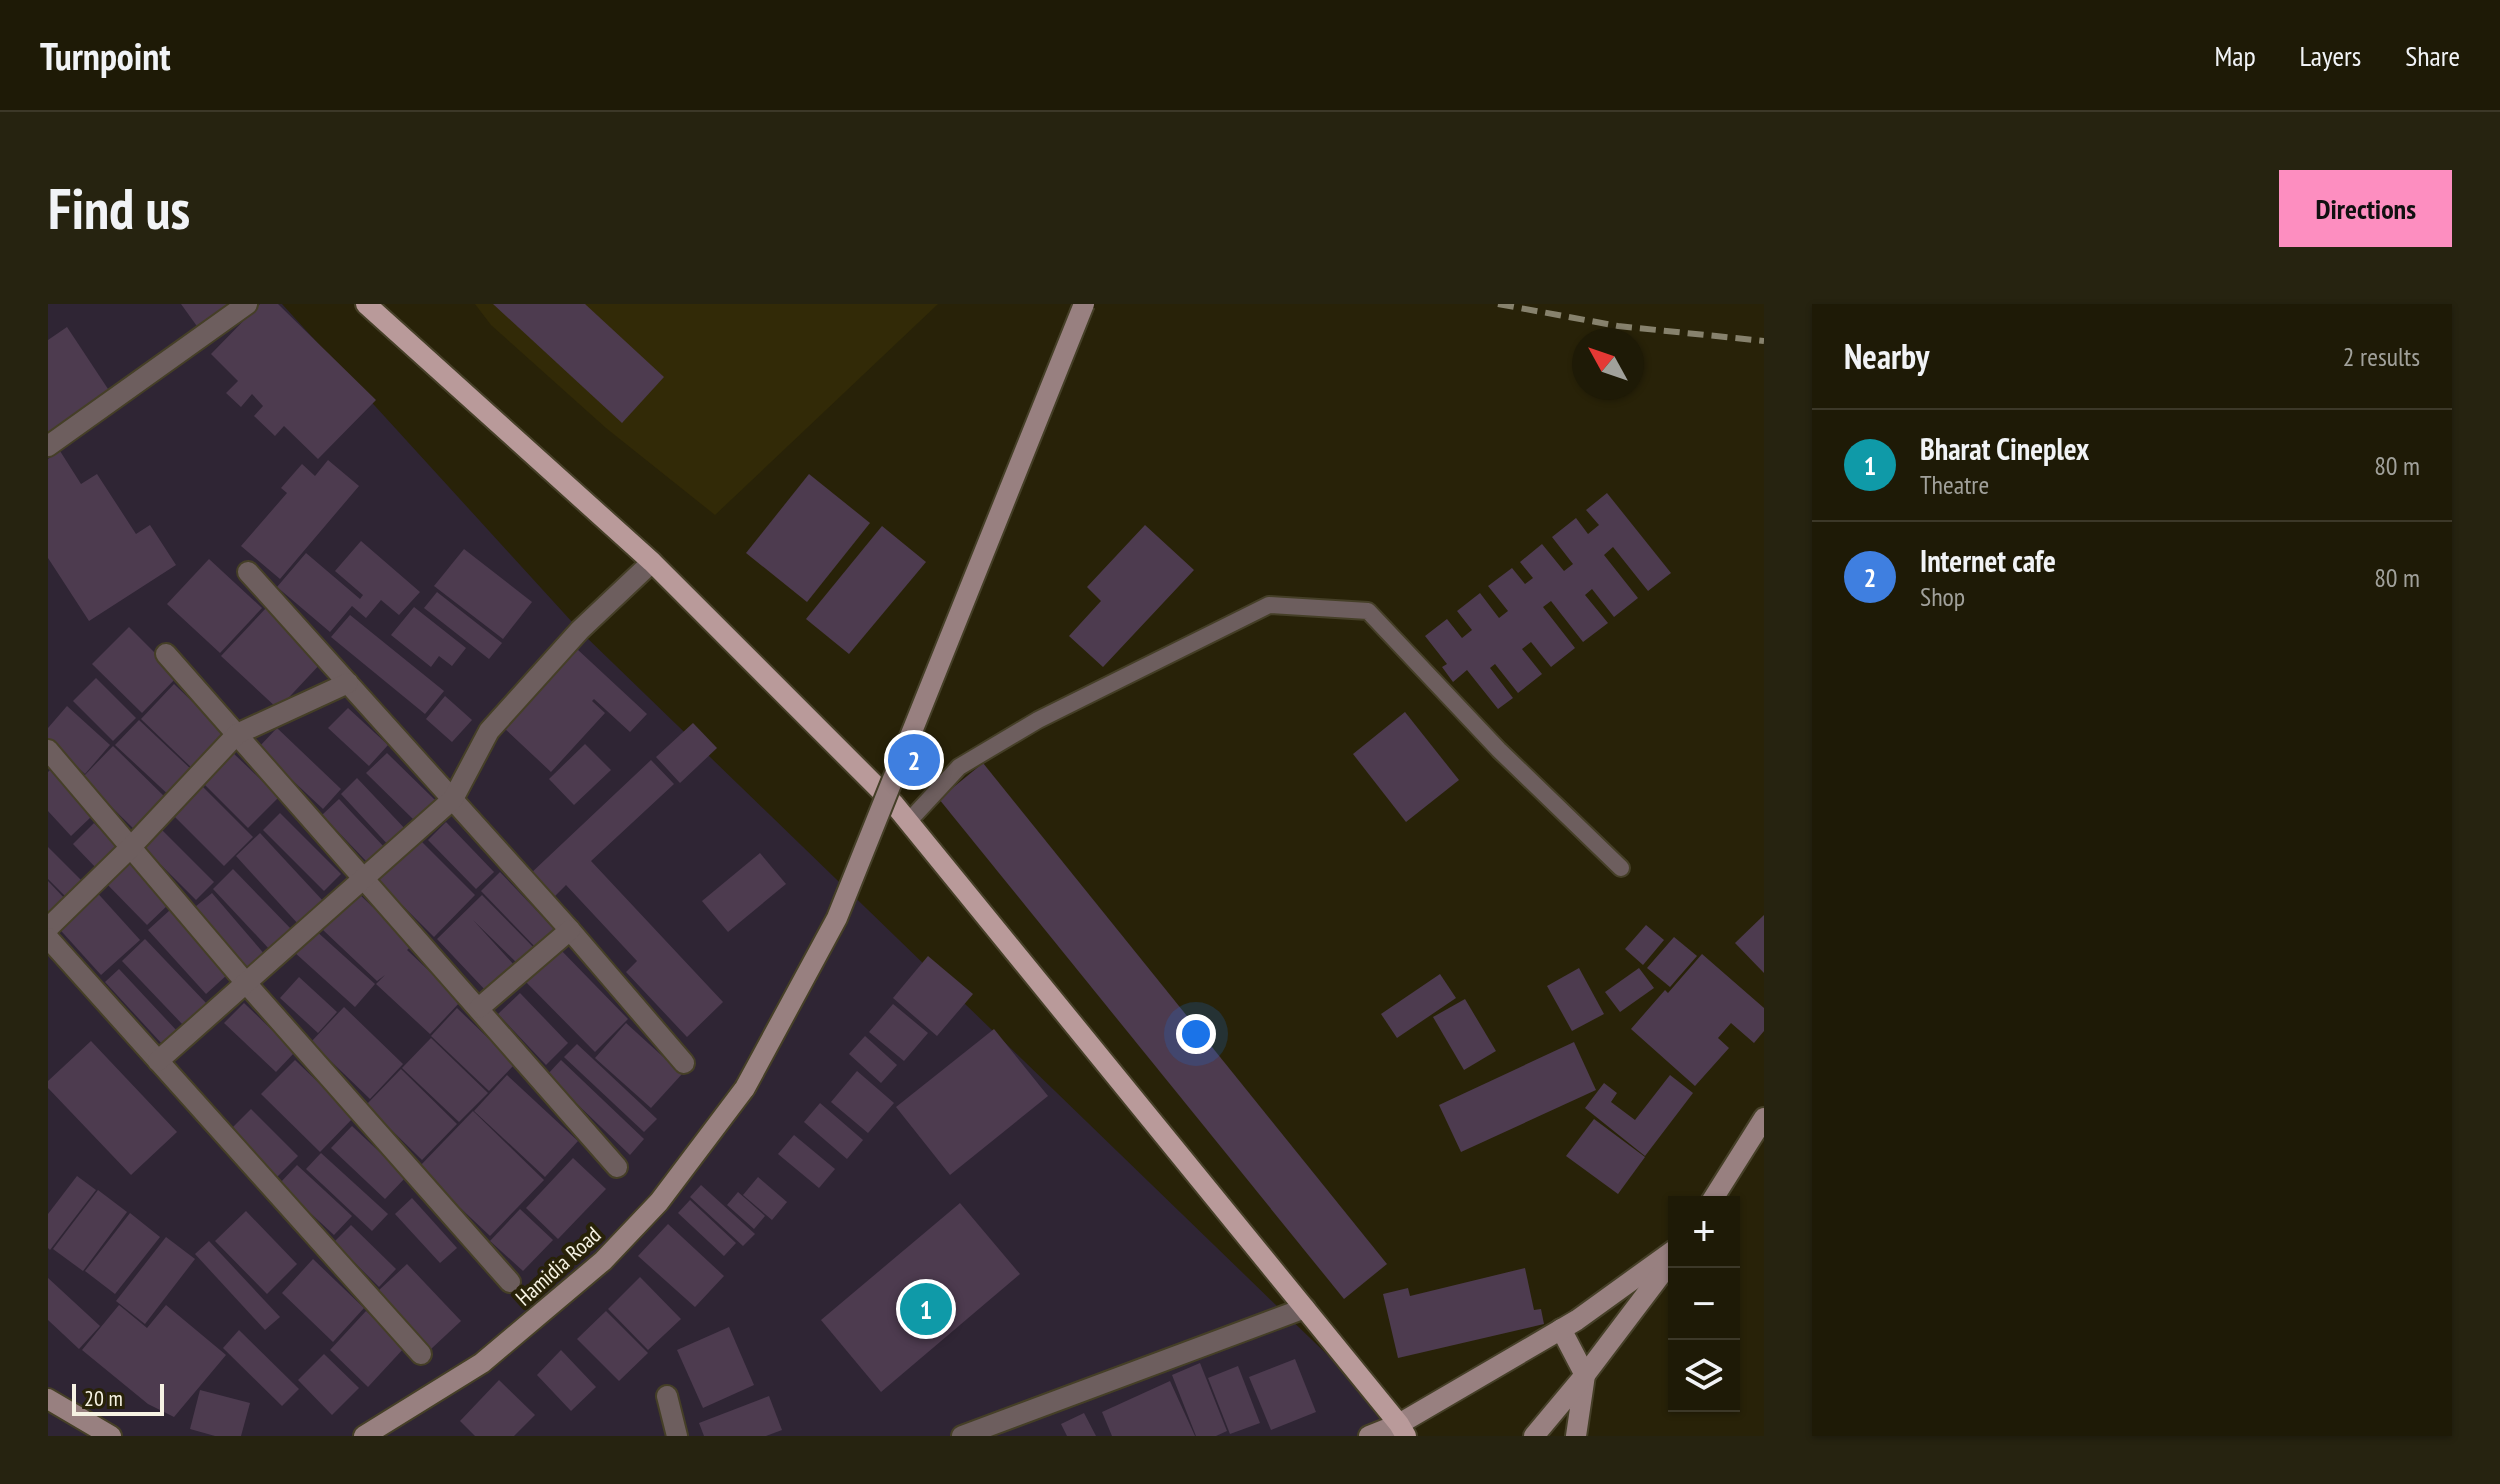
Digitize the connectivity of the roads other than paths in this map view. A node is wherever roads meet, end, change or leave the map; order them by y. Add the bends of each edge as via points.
1 (247, 304) edge
2 (366, 304) edge
3 (1084, 304) edge
4 (48, 446) edge
5 (652, 562) junction
6 (248, 572) dead end
7 (166, 654) dead end
8 (348, 683) junction
9 (237, 734) junction
10 (48, 750) edge
11 (453, 799) junction
12 (908, 822) junction
13 (131, 847) junction
14 (1621, 868) dead end
15 (364, 878) junction
16 (48, 928) edge
17 (570, 930) junction
18 (48, 938) edge
19 (246, 983) junction
20 (479, 1008) junction
21 (158, 1061) junction
22 (684, 1063) dead end
23 (1764, 1118) edge
24 (617, 1167) dead end
25 (1715, 1196) edge
26 (1668, 1254) edge
27 (1668, 1265) edge
28 (510, 1282) dead end
29 (1305, 1308) junction
30 (1561, 1329) junction
31 (421, 1354) dead end
32 (1585, 1375) junction
33 (667, 1396) dead end
34 (48, 1399) edge
35 (1403, 1430) edge
36 (369, 1434) edge
37 (111, 1436) edge
38 (677, 1436) edge
39 (962, 1436) edge
40 (1369, 1436) edge
41 (1534, 1436) edge
42 (1576, 1436) edge

1 - 4 street
2 - 5 main road
3 - 36 main road, Hamidia Road, bridge via 837,918 745,1088 659,1202 603,1261 482,1363
5 - 11 street via 580,630 489,731
5 - 12 main road
6 - 8 street
7 - 9 street
8 - 9 street
8 - 11 street
9 - 13 street
9 - 15 street
10 - 13 street
11 - 15 street
11 - 17 street
12 - 14 lane via 959,767 1038,720 1269,605 1368,611 1499,750
12 - 29 main road
13 - 16 street
13 - 19 street
15 - 19 street
15 - 20 street
17 - 20 street
17 - 22 street
18 - 21 street
19 - 21 street
19 - 28 street
20 - 24 street
21 - 31 street
23 - 25 main road
26 - 30 main road
27 - 32 main road
29 - 35 main road
29 - 39 street
30 - 32 main road
30 - 35 main road
32 - 41 main road
32 - 42 main road
33 - 38 street
34 - 37 main road
35 - 40 main road

